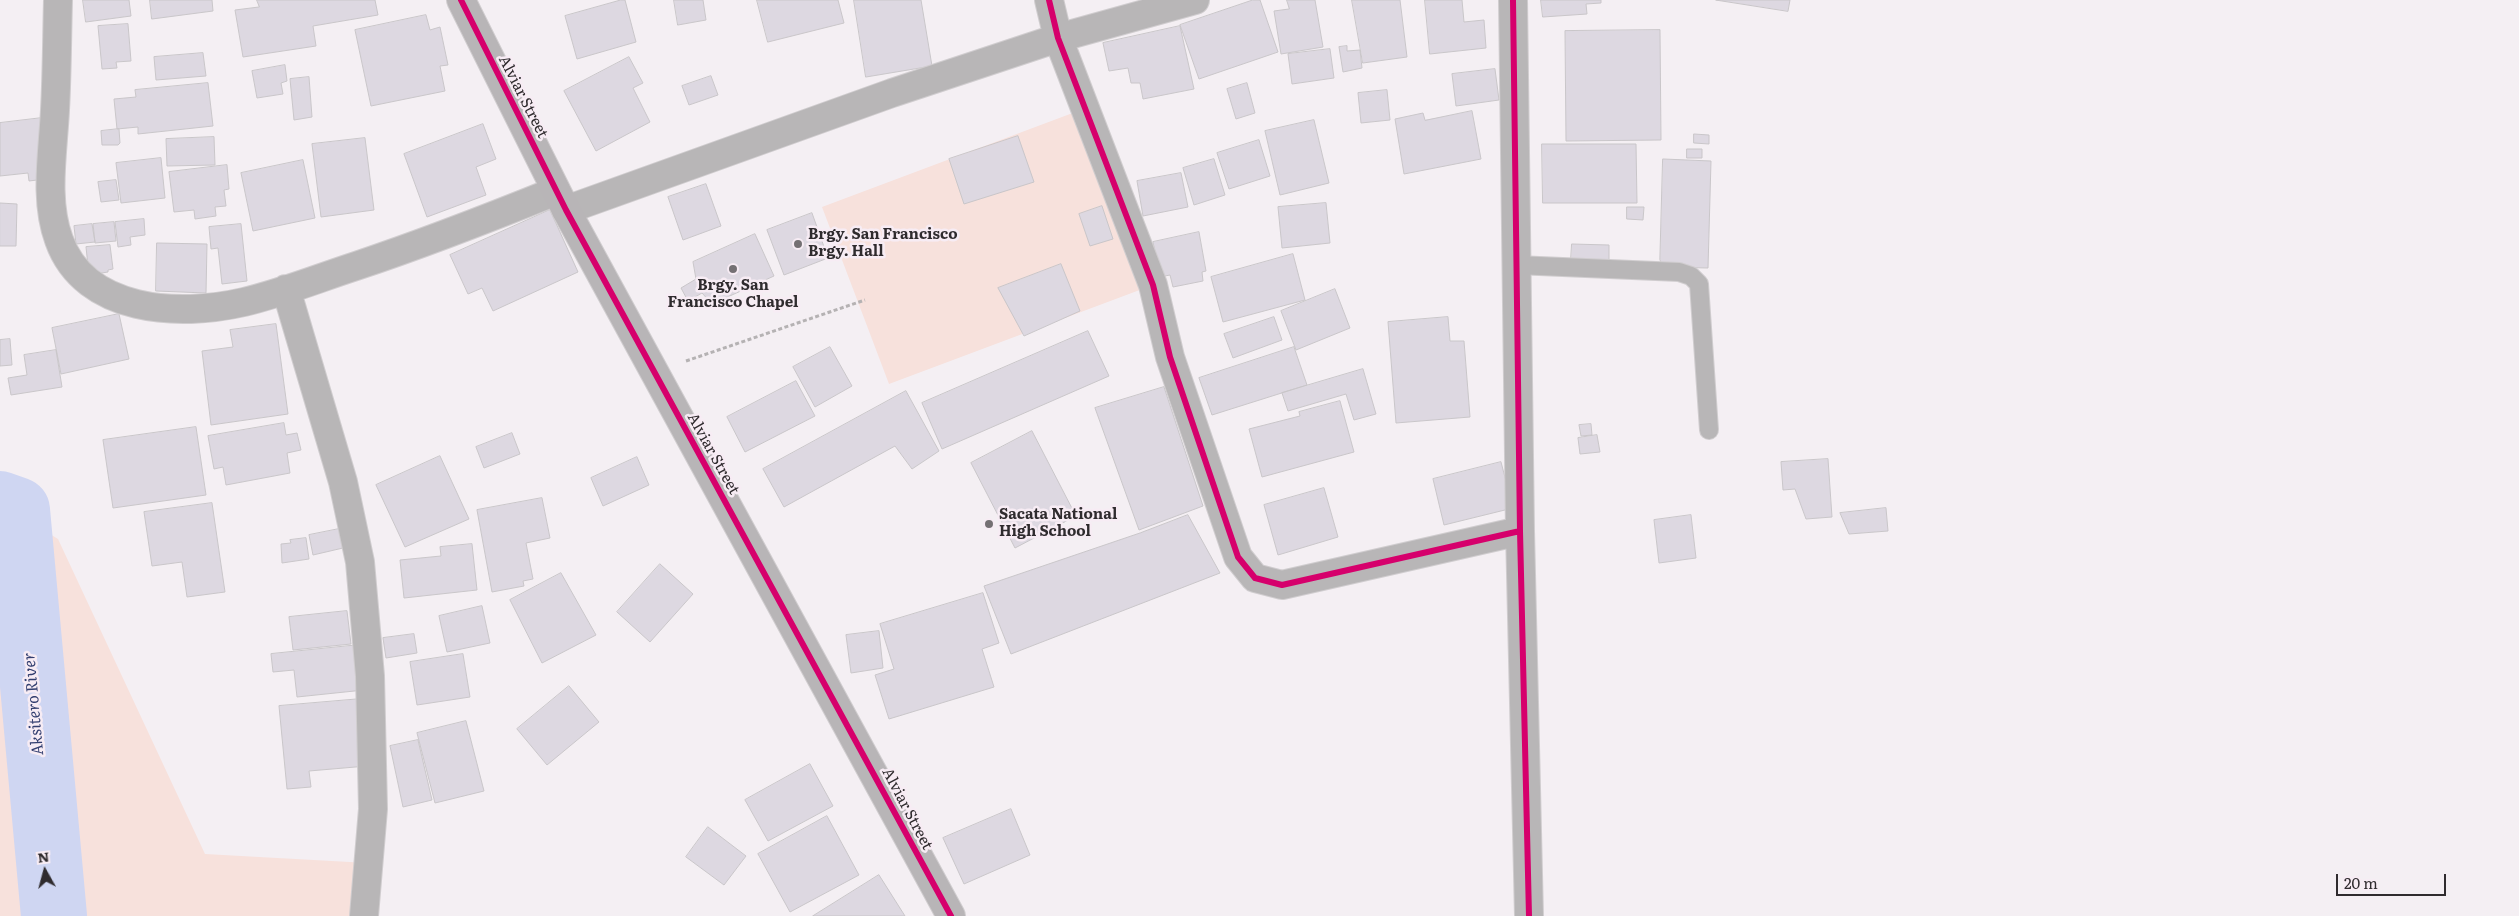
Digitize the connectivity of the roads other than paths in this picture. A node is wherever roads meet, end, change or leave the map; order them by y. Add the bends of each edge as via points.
1 (58, 0) edge
2 (461, 0) edge
3 (1049, 0) edge
4 (1195, 0) edge
5 (1513, 0) edge
6 (1058, 38) junction
7 (561, 201) junction
8 (1516, 265) junction
9 (286, 289) junction
10 (1709, 430) dead end
11 (1520, 531) junction
12 (364, 916) edge
13 (950, 916) edge
14 (1529, 916) edge

1 - 9 street via 51,188 55,228 69,261 86,281 101,290 137,304 159,308 184,309 243,302
2 - 7 street, Alviar Street
3 - 6 street
4 - 6 street
5 - 8 street
6 - 7 street
6 - 11 street via 1153,285 1170,356 1238,557 1255,578 1282,585
7 - 9 street
7 - 13 street, Alviar Street
8 - 10 lane via 1679,272 1691,276 1699,284
8 - 11 street
9 - 12 street via 343,482 360,562 370,676 373,809
11 - 14 street

